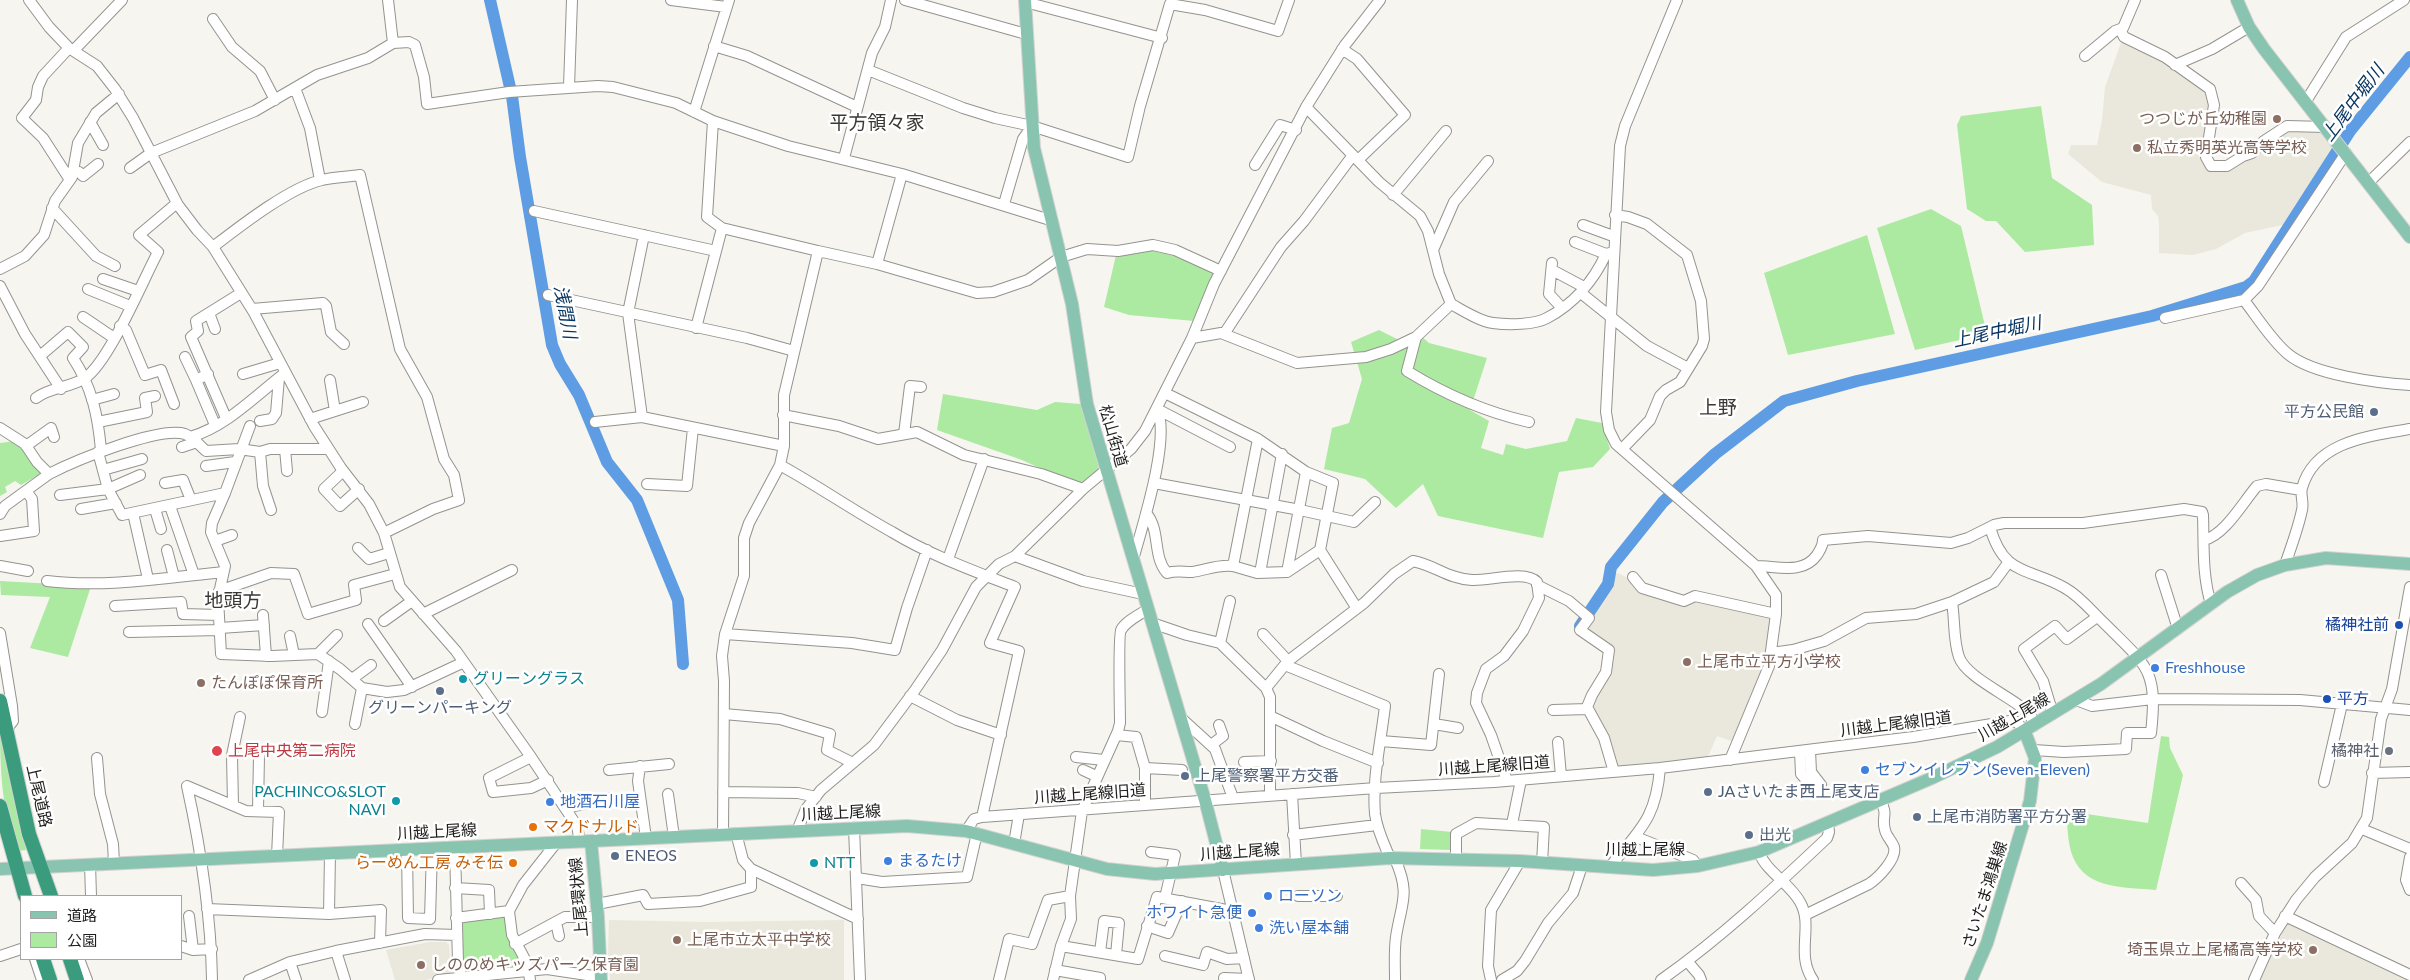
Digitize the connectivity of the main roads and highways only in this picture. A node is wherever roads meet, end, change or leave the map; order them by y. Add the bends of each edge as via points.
1 (2237, 0) edge
2 (1025, 1) edge
3 (2410, 237) edge
4 (2410, 564) edge
5 (0, 701) edge
6 (2029, 729) junction
7 (0, 806) edge
8 (585, 841) junction
9 (41, 866) junction
10 (17, 868) junction
11 (0, 869) edge
12 (1223, 870) junction
13 (24, 895) edge
14 (51, 895) edge
15 (70, 960) edge
16 (601, 978) edge
17 (77, 980) edge
18 (1971, 980) edge

1 - 3 main road via 2249,27
2 - 12 main road, 松山街道 via 1038,172 1072,304 1087,404
4 - 6 main road, 川越上尾線 via 2333,558 2305,560 2244,582 2140,658
5 - 9 highway, 上尾道路 via 29,834
6 - 12 main road, 川越上尾線 via 1965,763 1759,852 1698,866 1652,870 1520,861 1392,859
6 - 18 main road, さいたま鴻巣線 via 2035,764 2024,825 1987,943
7 - 10 highway
8 - 9 main road, 川越上尾線
8 - 12 main road, 川越上尾線 via 907,826 971,832 1123,872 1170,874
8 - 16 main road, 上尾環状線 via 597,904
9 - 10 main road, 川越上尾線
9 - 14 highway, 上尾道路
10 - 11 main road, 川越上尾線
10 - 13 highway
15 - 17 highway

